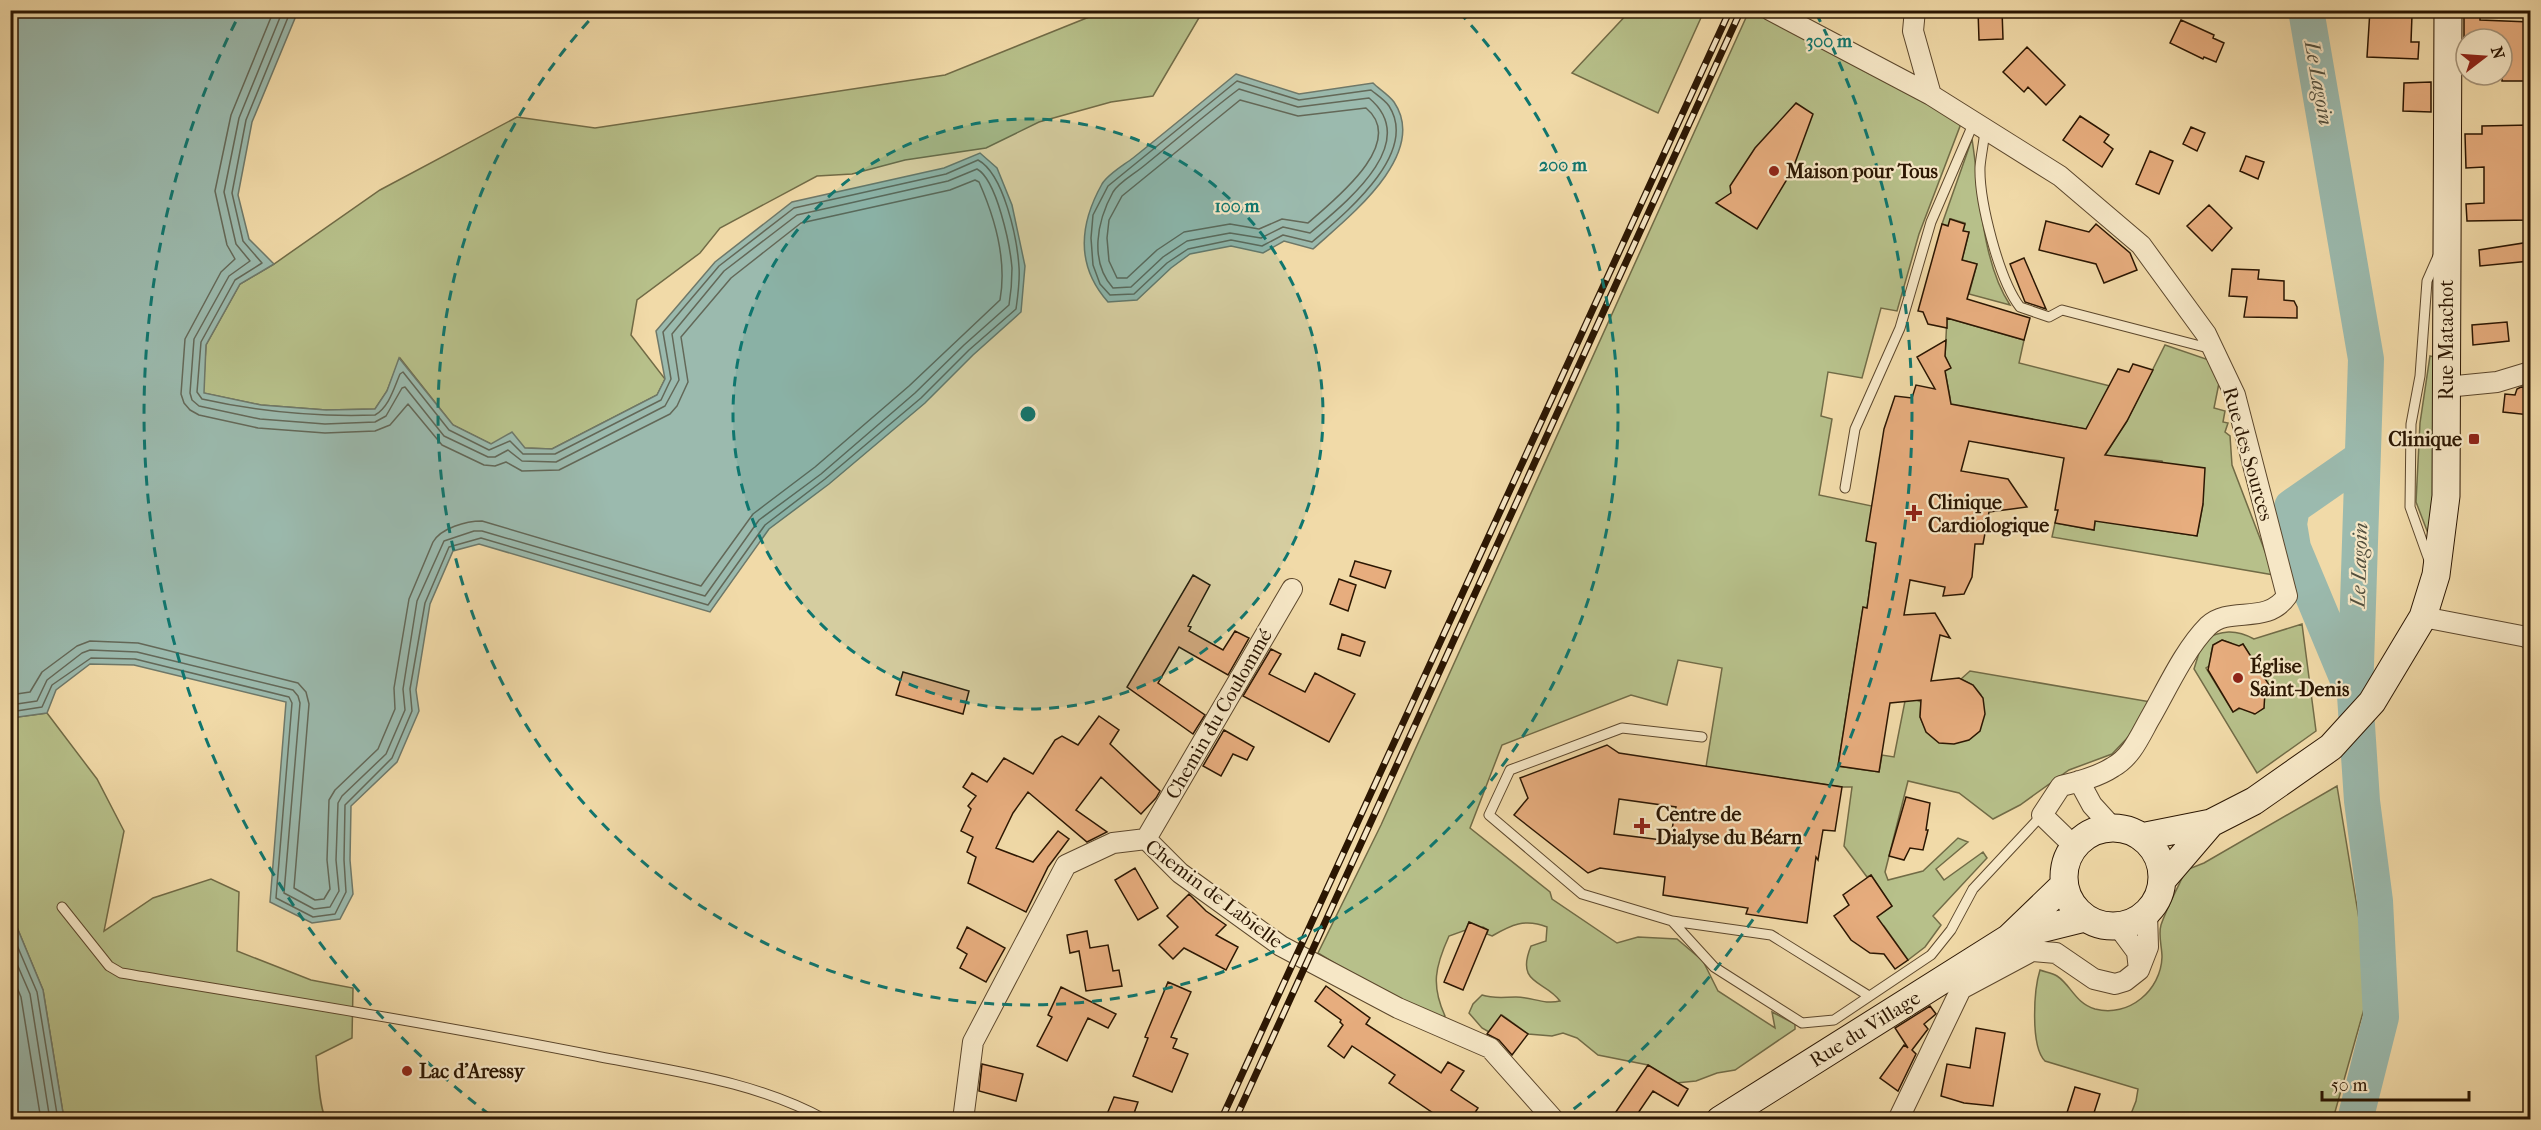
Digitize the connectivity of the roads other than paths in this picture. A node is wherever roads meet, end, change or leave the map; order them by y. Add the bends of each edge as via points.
1 (1770, 10) edge
2 (1915, 10) edge
3 (2448, 10) edge
4 (1931, 95) junction
5 (1980, 125) junction
6 (2446, 238) junction
7 (2212, 349) junction
8 (2530, 372) edge
9 (2446, 387) junction
10 (1845, 488) dead end
11 (2436, 576) junction
12 (1292, 589) dead end
13 (2423, 617) junction
14 (2530, 640) edge
15 (1702, 737) dead end
16 (2079, 781) junction
17 (2042, 815) junction
18 (2211, 823) junction
19 (2112, 827) junction
20 (2141, 837) junction
21 (1146, 839) junction
22 (2074, 846) junction
23 (2163, 879) junction
24 (2064, 885) junction
25 (62, 907) dead end
26 (2147, 913) junction
27 (2085, 918) junction
28 (1672, 921) junction
29 (2117, 925) junction
30 (2009, 938) junction
31 (2139, 970) junction
32 (1869, 996) junction
33 (826, 1119) edge
34 (963, 1119) edge
35 (1554, 1119) edge
36 (1720, 1119) edge
37 (1898, 1119) edge

1 - 4 street, Rue des Sources
2 - 4 street via 1913,31
3 - 6 main road, Rue Matachot
4 - 5 street, Rue des Sources
5 - 7 street, Rue des Sources via 2060,176 2141,245 2206,334
5 - 7 lane via 1980,168 1987,216 2003,278 2020,307 2049,317 2062,310
5 - 10 lane via 1931,222 1900,328 1855,429
6 - 9 main road, Rue Matachot
6 - 11 lane via 2427,280 2420,376 2411,424 2410,507
7 - 16 street, Rue des Sources via 2235,395 2287,596 2280,606 2262,614 2231,616 2210,624 2172,679 2130,754 2113,768
8 - 9 street via 2497,382
9 - 11 main road, Rue Matachot via 2446,496
11 - 13 main road, Rue Matachot
12 - 21 street, Chemin du Coulommé
13 - 14 street
13 - 18 main road, Rue Matachot via 2372,702 2331,747 2254,801
15 - 28 lane via 1622,728 1510,770 1488,815 1582,894
16 - 17 street, Rue des Sources via 2061,786
16 - 19 street via 2092,805
17 - 22 street
17 - 32 lane via 1973,889 1951,930 1930,955
18 - 20 main road, Rue Matachot
18 - 23 main road, Rue Matachot
19 - 20 main road via 2134,831
19 - 22 main road via 2093,831
20 - 23 main road via 2159,857
21 - 34 street, Chemin de Labielle via 1113,843 1066,865 973,1042
21 - 35 street, Chemin de Labielle via 1180,873 1281,946 1398,1008 1490,1048
22 - 24 main road via 2065,863
23 - 26 main road via 2158,898
24 - 27 main road via 2069,901
24 - 30 main road, Rue du Village
25 - 33 lane via 110,966 121,973 442,1026 750,1087
26 - 29 main road via 2128,924
26 - 31 street via 2148,947
27 - 29 main road
27 - 30 main road, Rue du Village
28 - 32 lane via 1771,935
28 - 32 lane via 1714,967 1802,1023 1833,1020
29 - 31 street via 2137,952
30 - 36 main road, Rue du Village
31 - 37 street via 2115,984 2094,979 2056,953 2032,951 1961,989

